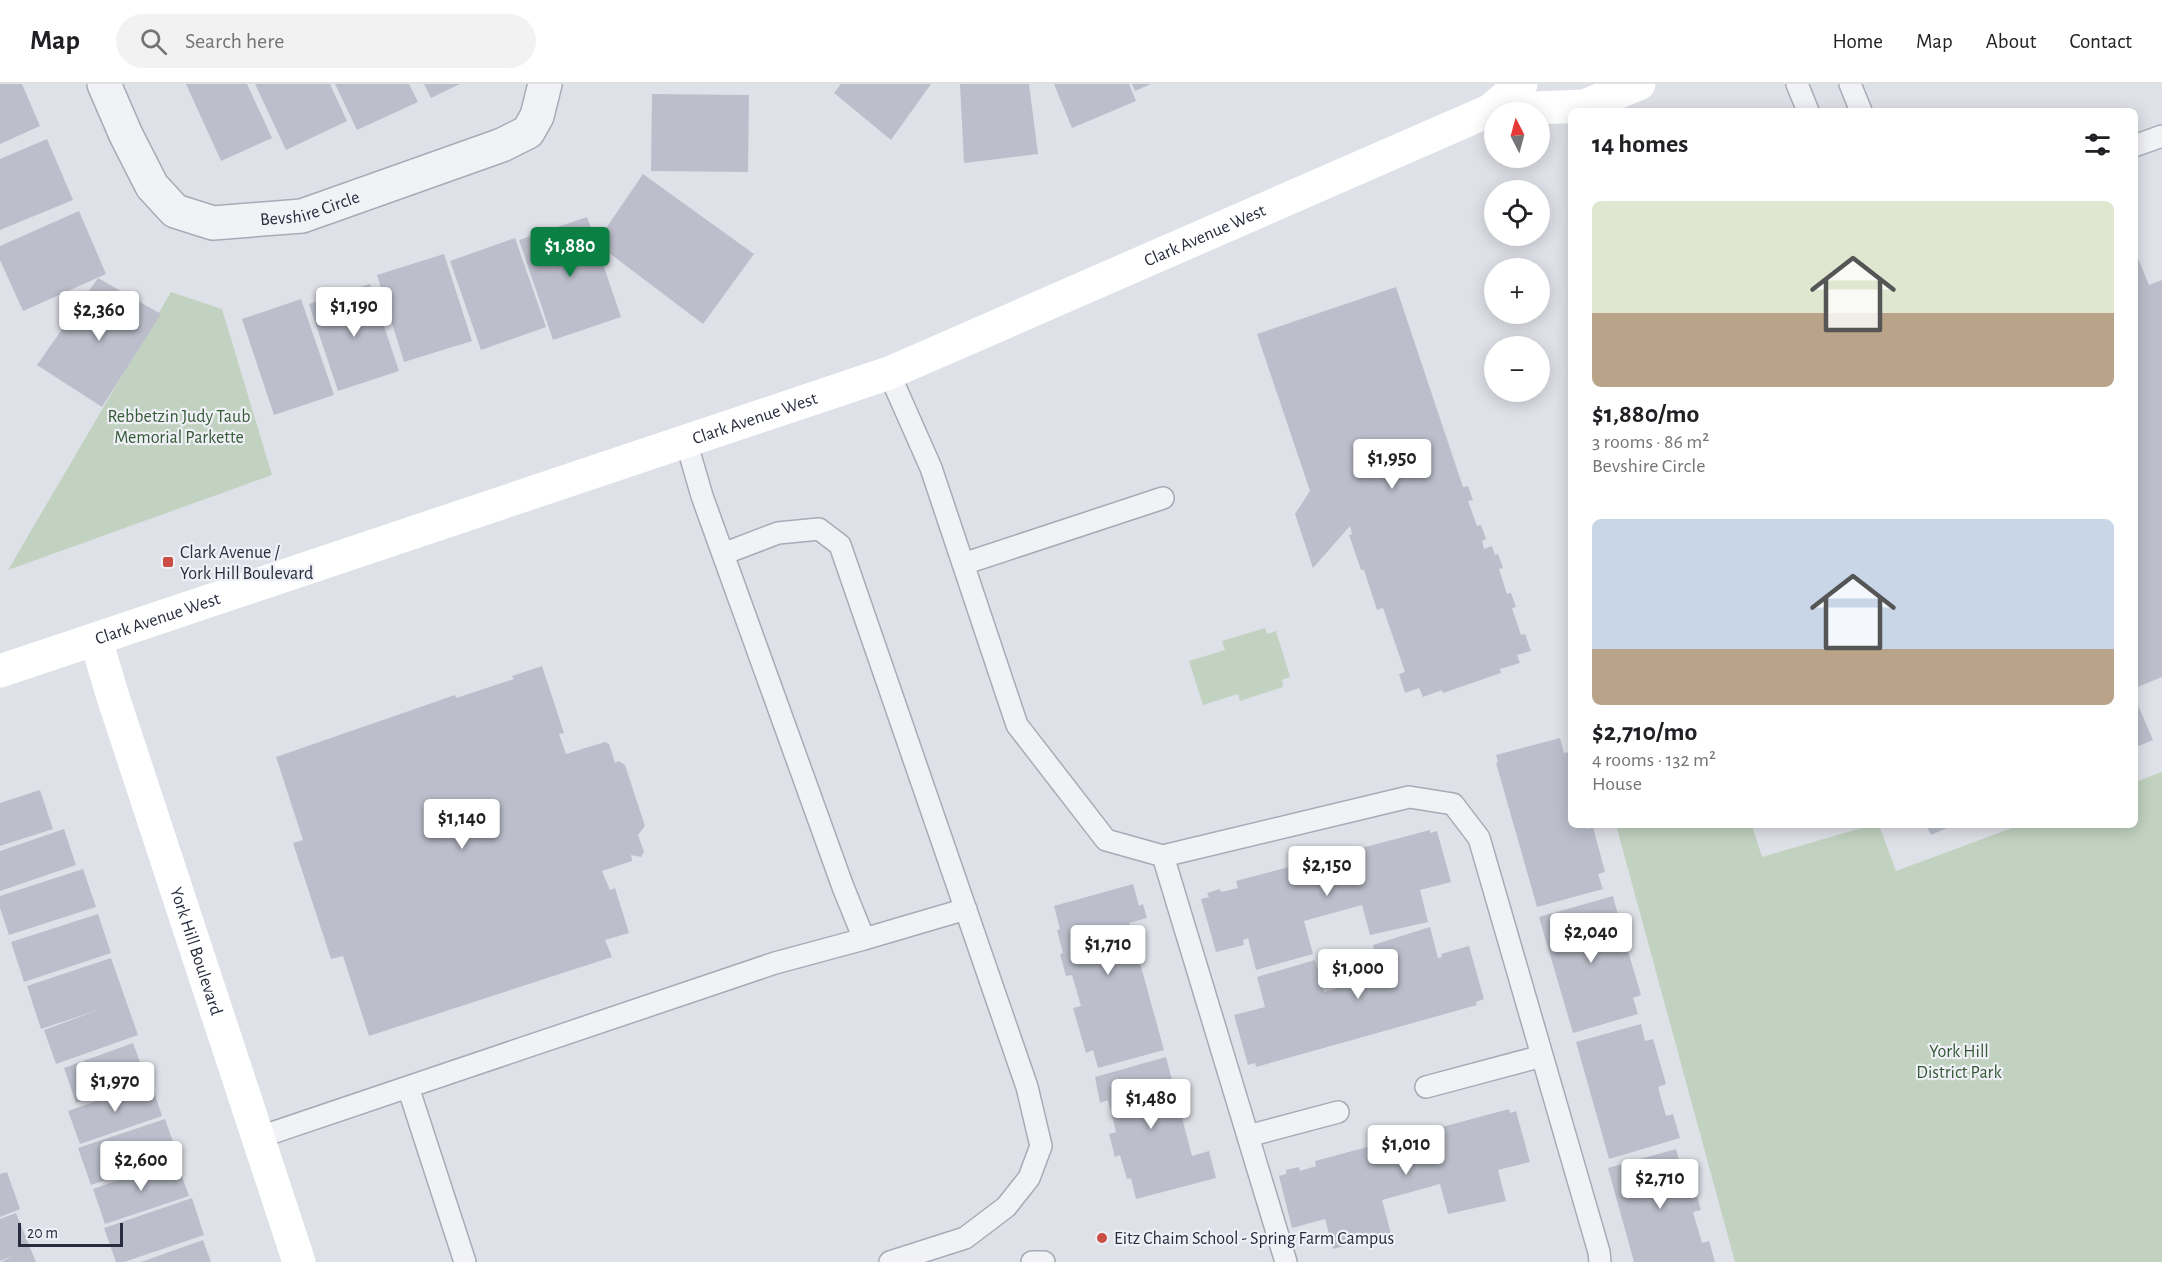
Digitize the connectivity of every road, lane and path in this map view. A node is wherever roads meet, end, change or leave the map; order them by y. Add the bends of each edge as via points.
1 (104, 84) edge
2 (545, 84) edge
3 (1521, 84) edge
4 (1639, 84) edge
5 (1797, 84) edge
6 (1850, 84) edge
7 (1500, 102) edge
8 (1550, 107) edge
9 (1807, 108) edge
10 (1861, 108) edge
11 (1484, 113) edge
12 (2162, 136) edge
13 (2138, 145) edge
14 (889, 373) junction
15 (686, 441) junction
16 (1163, 498) dead end
17 (723, 554) junction
18 (963, 564) junction
19 (96, 640) junction
20 (0, 671) edge
21 (1163, 856) junction
22 (966, 909) junction
23 (864, 939) junction
24 (1542, 1056) junction
25 (408, 1087) junction
26 (1426, 1087) dead end
27 (1338, 1112) dead end
28 (1248, 1136) junction
29 (257, 1138) junction
30 (299, 1262) edge
31 (465, 1262) edge
32 (890, 1262) edge
33 (1032, 1262) edge
34 (1044, 1262) edge
35 (1286, 1262) edge
36 (1600, 1262) edge

1 - 2 street, Bevshire Circle via 152,186 175,211 213,223 302,216 502,145 528,132 537,116
3 - 7 street, Clark Avenue West
4 - 8 street, Clark Avenue West via 1584,106
5 - 9 lane
6 - 10 lane
11 - 14 street, Clark Avenue West
12 - 13 lane
14 - 15 street, Clark Avenue West
14 - 18 lane via 931,468
15 - 17 lane
15 - 19 street, Clark Avenue West
16 - 18 lane
17 - 22 lane via 778,533 819,529 840,544
17 - 23 lane
18 - 21 lane via 1017,725 1106,840
19 - 20 street, Clark Avenue West
19 - 29 street, York Hill Boulevard
21 - 24 lane via 1409,797 1453,804 1479,838
21 - 28 lane
22 - 23 lane
22 - 32 lane via 1027,1087 1041,1146 1029,1178 1006,1208 965,1238
23 - 25 lane via 774,963
24 - 26 lane
24 - 36 lane
25 - 29 lane
25 - 31 lane
27 - 28 lane
28 - 35 lane
29 - 30 street, York Hill Boulevard
33 - 34 lane

